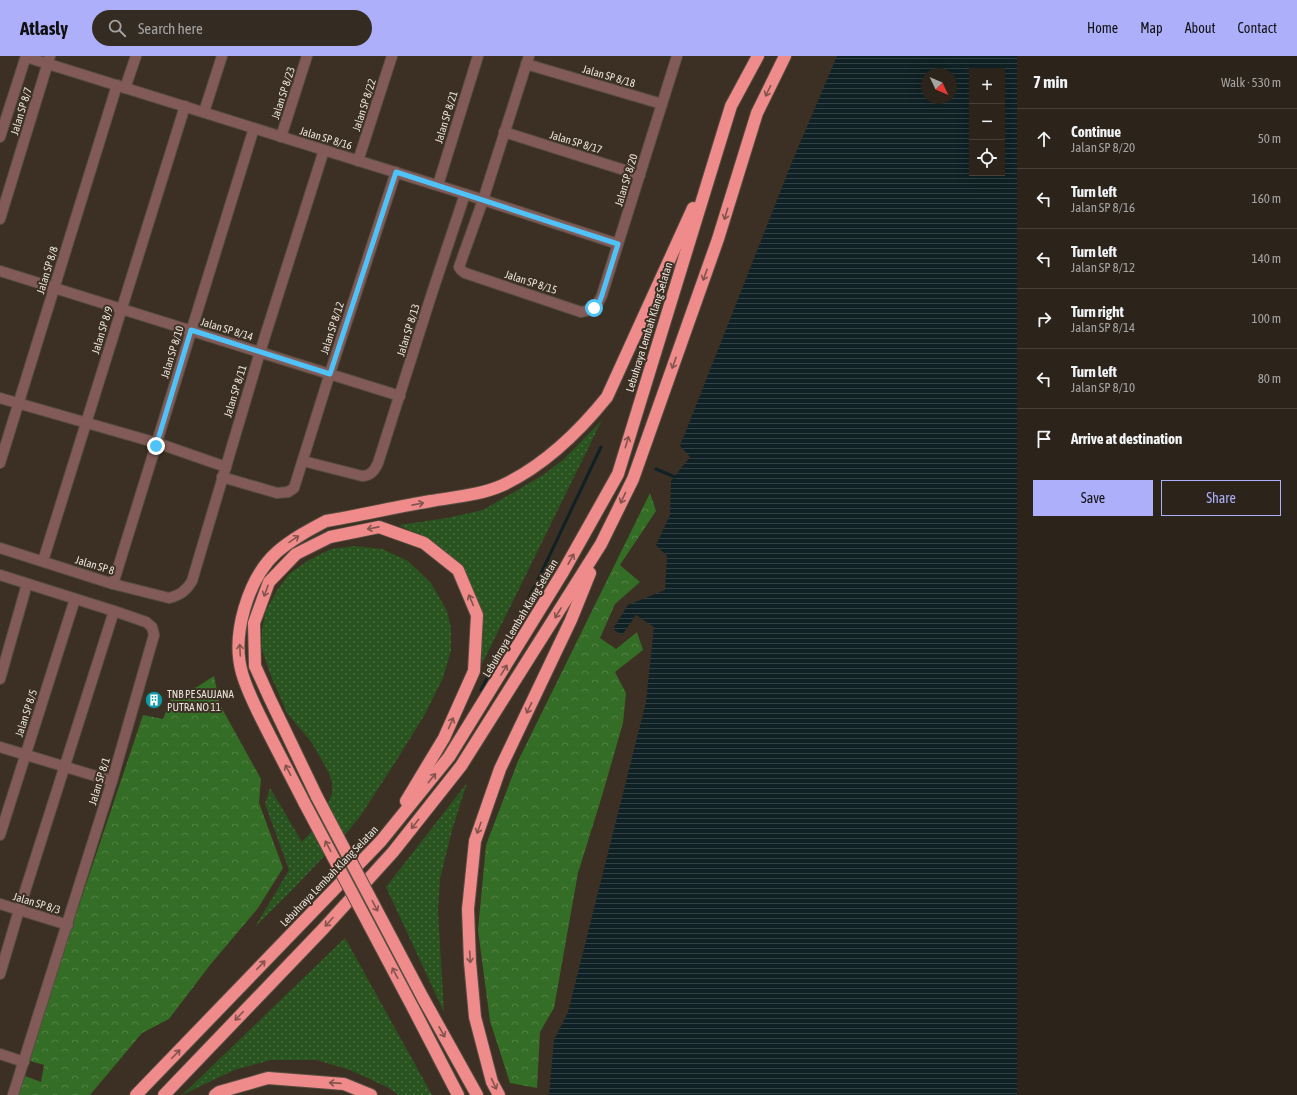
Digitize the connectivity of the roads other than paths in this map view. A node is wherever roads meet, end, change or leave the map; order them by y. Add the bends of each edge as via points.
1 (26, 56) edge
2 (136, 56) edge
3 (222, 56) edge
4 (307, 56) edge
5 (392, 56) edge
6 (478, 56) edge
7 (677, 56) edge
8 (758, 56) edge
9 (785, 56) edge
10 (49, 60) edge
11 (528, 60) edge
12 (121, 86) junction
13 (662, 104) junction
14 (185, 106) junction
15 (4, 108) edge
16 (204, 112) junction
17 (254, 128) junction
18 (504, 132) junction
19 (281, 136) junction
20 (0, 137) edge
21 (324, 150) junction
22 (358, 161) junction
23 (713, 164) junction
24 (396, 172) junction
25 (640, 175) junction
26 (438, 185) junction
27 (465, 194) junction
28 (483, 200) junction
29 (0, 219) edge
30 (618, 244) junction
31 (0, 271) edge
32 (54, 288) junction
33 (594, 308) joint
34 (121, 309) junction
35 (191, 330) junction
36 (260, 352) junction
37 (330, 374) junction
38 (400, 396) junction
39 (0, 398) edge
40 (18, 403) junction
41 (86, 422) junction
42 (157, 443) junction
43 (303, 461) junction
44 (0, 463) edge
45 (226, 467) junction
46 (222, 477) junction
47 (602, 544) junction
48 (0, 548) edge
49 (43, 561) junction
50 (0, 575) edge
51 (27, 584) junction
52 (113, 584) junction
53 (184, 592) joint
54 (75, 599) junction
55 (114, 611) junction
56 (0, 678) edge
57 (0, 747) edge
58 (25, 755) junction
59 (64, 767) junction
60 (112, 781) junction
61 (0, 835) edge
62 (382, 841) junction
63 (0, 904) edge
64 (19, 910) junction
65 (68, 925) junction
66 (0, 974) edge
67 (0, 1054) edge
68 (24, 1062) junction
69 (13, 1095) edge
70 (136, 1095) edge
71 (164, 1095) edge
72 (215, 1095) edge
73 (372, 1095) edge
74 (458, 1095) edge
75 (477, 1095) edge
76 (499, 1095) edge

1 - 10 street, Jalan SP 8/16
1 - 15 street
2 - 12 street, Jalan SP 8/8
3 - 16 street
4 - 19 street, Jalan SP 8/23
5 - 22 street, Jalan SP 8/22
6 - 26 street, Jalan SP 8/21
7 - 13 street, Jalan SP 8/20
8 - 23 highway, Lebuhraya Lembah Klang Selatan via 732,106
9 -> 47 highway via 757,113 718,239 632,479
10 - 12 street, Jalan SP 8/16
10 - 29 street, Jalan SP 8/7
11 - 13 street, Jalan SP 8/18
11 - 18 street
12 - 14 street, Jalan SP 8/16
12 - 32 street, Jalan SP 8/8
13 - 25 street, Jalan SP 8/20
14 - 16 street, Jalan SP 8/16
14 - 34 street, Jalan SP 8/9
15 - 20 street
16 - 17 street, Jalan SP 8/16
17 - 19 street, Jalan SP 8/16
17 - 35 street, Jalan SP 8/10
18 - 25 street, Jalan SP 8/17
18 - 28 street
19 - 21 street, Jalan SP 8/16
21 - 22 street, Jalan SP 8/16
21 - 36 street, Jalan SP 8/11
22 - 24 street, Jalan SP 8/16
62 -> 23 highway, Lebuhraya Lembah Klang Selatan via 449,757 564,572 618,474
74 -> 23 highway, bridge via 258,712 242,672 239,634 243,611 250,591 276,553 307,530 326,521 468,496 502,485 533,468 562,445 607,397
24 - 26 street, Jalan SP 8/16
24 - 37 street, Jalan SP 8/12
25 - 30 street, Jalan SP 8/20
26 - 27 street, Jalan SP 8/16
27 - 28 street, Jalan SP 8/16
27 - 38 street, Jalan SP 8/13
28 - 30 street, Jalan SP 8/16
28 - 33 street, Jalan SP 8/15 via 459,264 461,270 581,312
30 - 33 street, Jalan SP 8/20 via 599,303
31 - 32 street, Jalan SP 8/14
32 - 34 street, Jalan SP 8/14
32 - 40 street, Jalan SP 8/8
34 - 35 street, Jalan SP 8/14
34 - 41 street, Jalan SP 8/9
35 - 36 street, Jalan SP 8/14
35 - 42 street, Jalan SP 8/10
36 - 37 street, Jalan SP 8/14
36 - 45 street, Jalan SP 8/11
37 - 38 street, Jalan SP 8/14
37 - 43 street, Jalan SP 8/12
38 - 43 street, Jalan SP 8/13 via 378,463 372,473 362,476
39 - 40 street
40 - 41 street
40 - 44 street, Jalan SP 8/8
41 - 42 street
41 - 49 street, Jalan SP 8/9
42 - 45 street
42 - 52 street, Jalan SP 8/10
43 - 46 street, Jalan SP 8/12 via 291,491 277,493
45 - 46 street, Jalan SP 8/11
46 - 53 street, Jalan SP 8/11 via 192,581
47 -> 71 highway via 461,766 402,841 324,928
47 -> 76 highway via 571,620 500,769 475,841 468,909 475,1017 492,1082
48 - 49 street, Jalan SP 8
49 - 52 street, Jalan SP 8
50 - 51 street, Jalan SP 8/1
51 - 54 street, Jalan SP 8/1
51 - 56 street
52 - 53 street, Jalan SP 8 via 169,598
54 - 55 street, Jalan SP 8/1
54 - 58 street, Jalan SP 8/5
55 - 59 street
55 - 60 street, Jalan SP 8/1 via 146,622 152,627 154,635
57 - 58 street
58 - 59 street
58 - 61 street, Jalan SP 8/5
59 - 60 street
59 - 64 street
60 - 65 street, Jalan SP 8/1
70 -> 62 highway, Lebuhraya Lembah Klang Selatan
62 -> 75 highway, bridge via 444,738 474,671 477,615 458,570 424,543 379,527 330,537 296,554 269,582 254,623 255,666 317,797
63 - 64 street, Jalan SP 8/3
64 - 65 street, Jalan SP 8/3
64 - 66 street
65 - 68 street, Jalan SP 8/1
67 - 68 street
68 - 69 street, Jalan SP 8/1
73 -> 72 highway via 344,1084 268,1078

